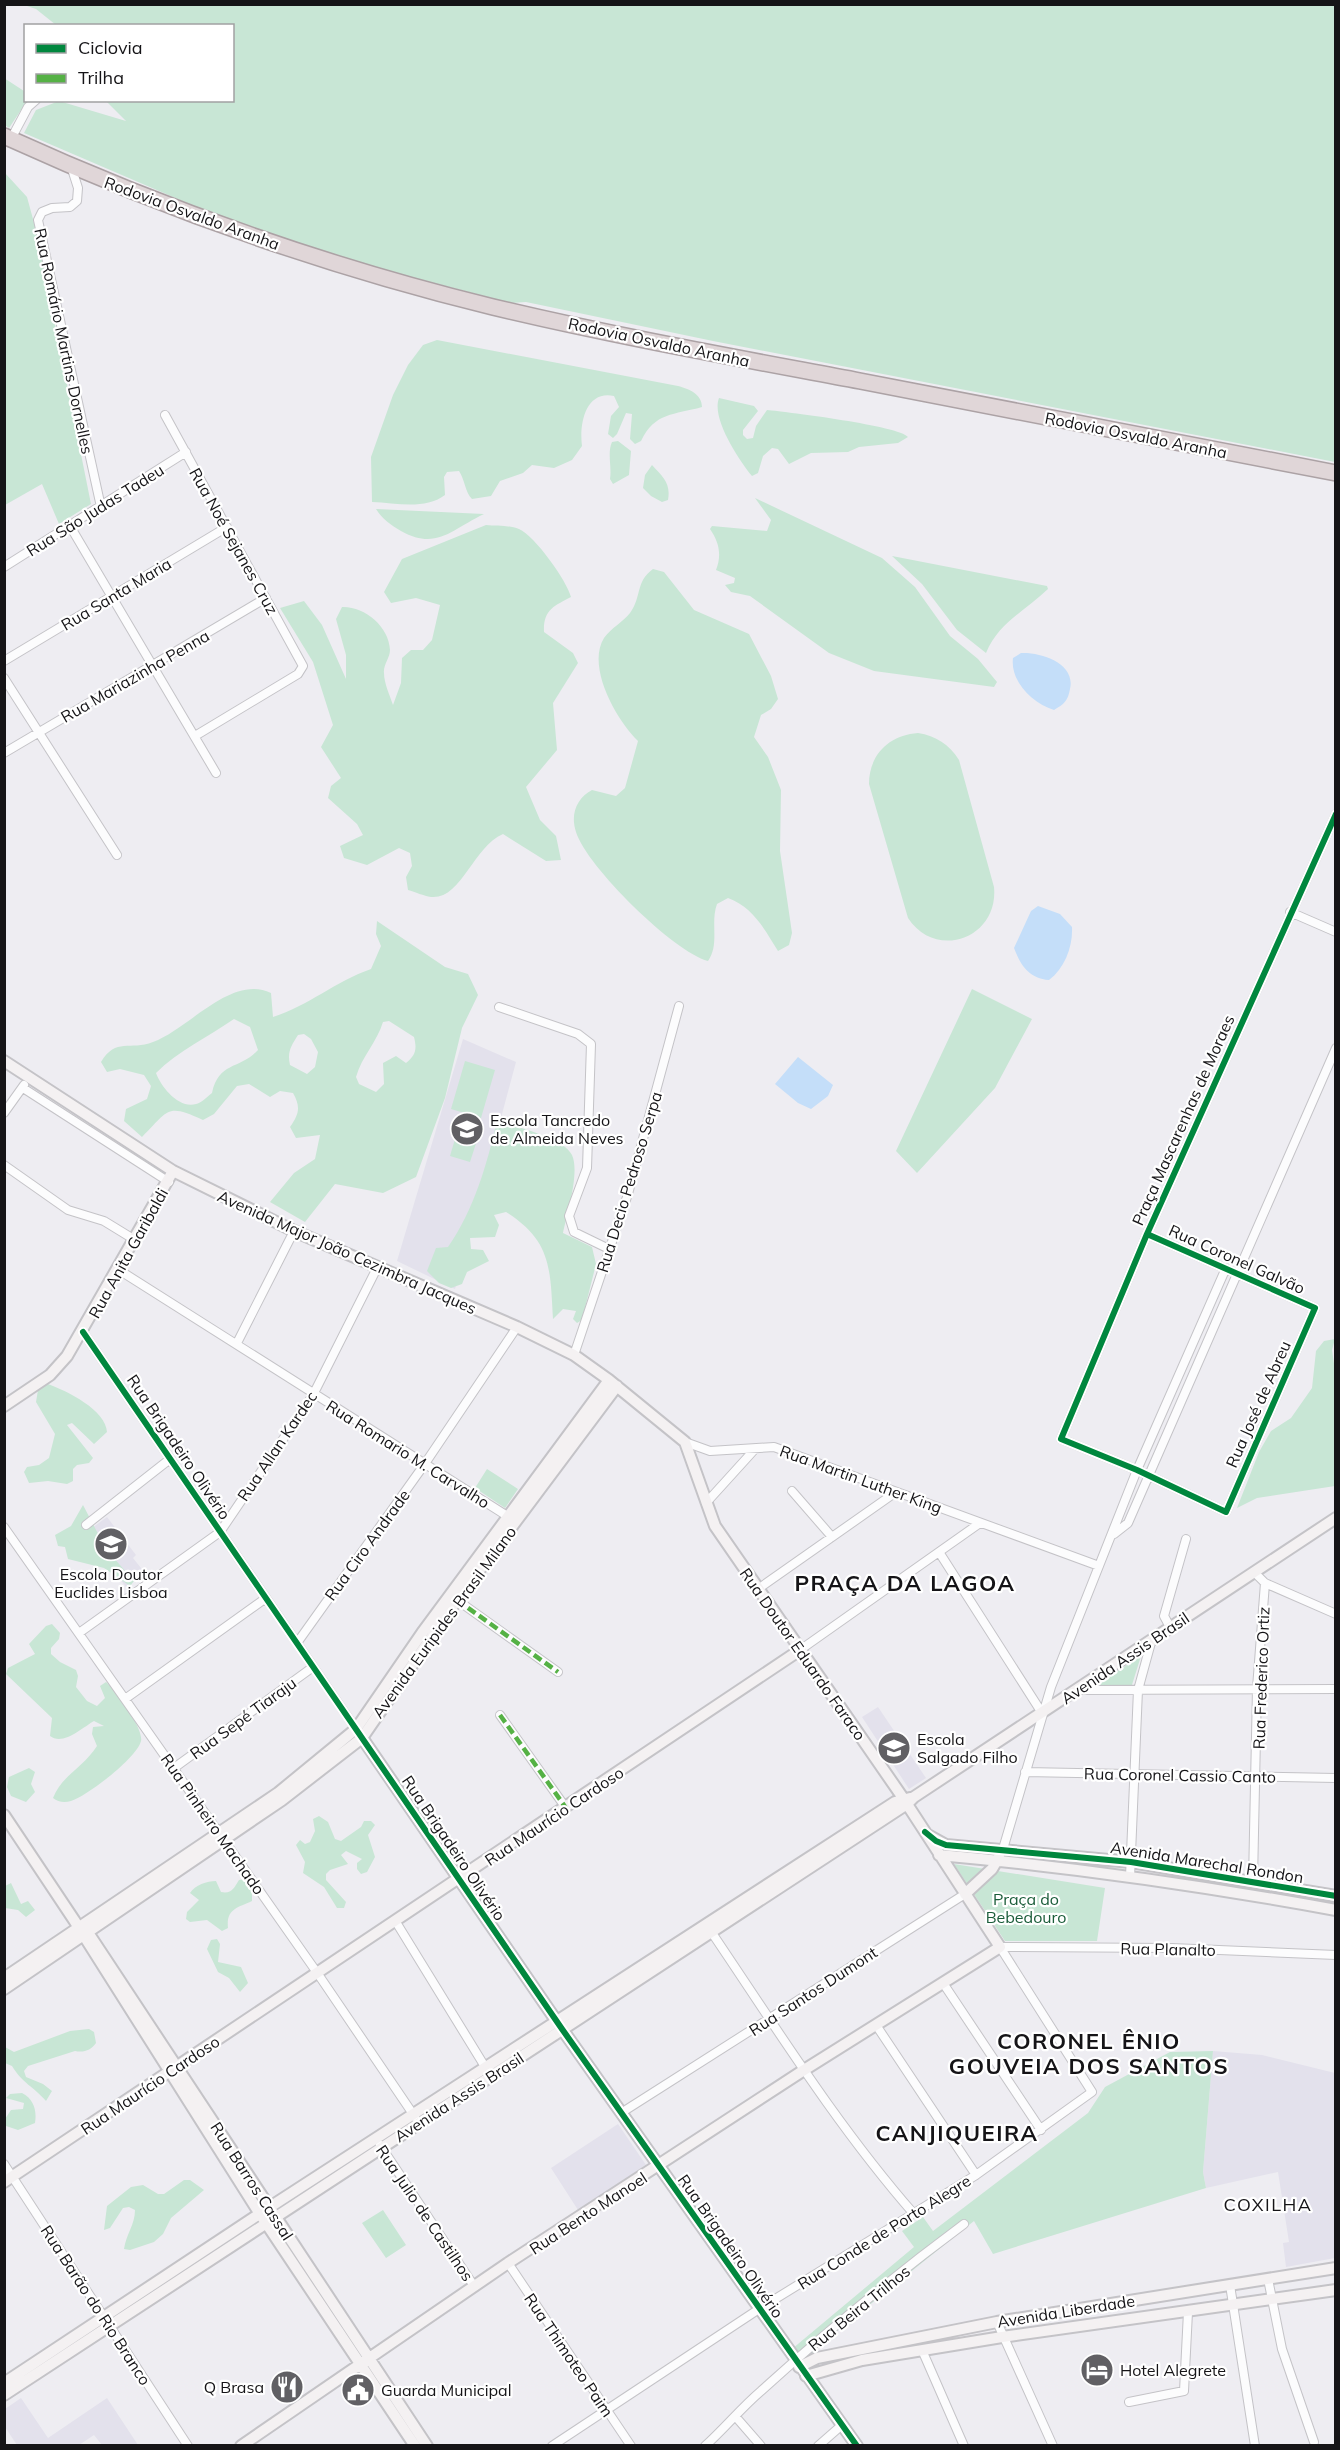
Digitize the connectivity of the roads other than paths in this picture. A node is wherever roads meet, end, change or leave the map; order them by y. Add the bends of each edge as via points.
1 (34, 102) edge
2 (8, 137) edge
3 (71, 166) junction
4 (165, 415) dead end
5 (186, 452) junction
6 (1335, 473) edge
7 (101, 507) junction
8 (70, 526) junction
9 (227, 527) junction
10 (4, 567) edge
11 (111, 597) junction
12 (266, 598) junction
13 (4, 661) edge
14 (153, 666) junction
15 (4, 678) edge
16 (38, 733) junction
17 (195, 736) junction
18 (4, 753) edge
19 (216, 773) dead end
20 (1335, 813) edge
21 (117, 855) dead end
22 (1290, 912) junction
23 (1335, 932) edge
24 (679, 1006) dead end
25 (500, 1007) dead end
26 (1335, 1048) edge
27 (4, 1061) edge
28 (29, 1078) junction
29 (23, 1088) junction
30 (4, 1113) edge
31 (4, 1165) edge
32 (171, 1176) junction
33 (294, 1231) junction
34 (1147, 1234) junction
35 (135, 1240) junction
36 (609, 1249) junction
37 (377, 1268) junction
38 (1226, 1268) junction
39 (119, 1270) junction
40 (1237, 1273) junction
41 (1315, 1308) joint
42 (517, 1327) junction
43 (83, 1332) junction
44 (1194, 1341) junction
45 (237, 1343) junction
46 (1205, 1345) junction
47 (574, 1355) junction
48 (613, 1383) junction
49 (313, 1395) junction
50 (4, 1406) edge
51 (685, 1442) junction
52 (755, 1449) junction
53 (170, 1459) junction
54 (424, 1465) junction
55 (1137, 1470) junction
56 (1148, 1476) junction
57 (792, 1491) dead end
58 (896, 1492) junction
59 (1125, 1502) junction
60 (706, 1503) junction
61 (1135, 1506) junction
62 (1335, 1518) edge
63 (512, 1519) junction
64 (980, 1524) junction
65 (86, 1525) dead end
66 (4, 1527) edge
67 (220, 1532) junction
68 (1113, 1535) junction
69 (832, 1537) junction
70 (1186, 1539) dead end
71 (939, 1552) junction
72 (486, 1555) junction
73 (1099, 1566) junction
74 (1254, 1572) junction
75 (1265, 1583) junction
76 (758, 1589) junction
77 (266, 1598) junction
78 (457, 1600) junction
79 (1335, 1614) edge
80 (1170, 1628) junction
81 (79, 1633) junction
82 (426, 1636) junction
83 (1152, 1640) junction
84 (297, 1643) junction
85 (800, 1650) junction
86 (313, 1666) junction
87 (558, 1672) dead end
88 (1257, 1689) junction
89 (1335, 1689) edge
90 (1076, 1690) junction
91 (1138, 1690) junction
92 (125, 1699) junction
93 (1042, 1713) junction
94 (500, 1715) dead end
95 (359, 1733) junction
96 (174, 1768) junction
97 (1025, 1772) junction
98 (1134, 1774) junction
99 (1257, 1776) junction
100 (1335, 1778) edge
101 (908, 1800) junction
102 (566, 1808) junction
103 (4, 1815) edge
104 (925, 1832) junction
105 (221, 1836) junction
106 (1003, 1849) junction
107 (939, 1855) junction
108 (998, 1860) junction
109 (1131, 1862) junction
110 (1130, 1878) junction
111 (459, 1880) junction
112 (1254, 1881) junction
113 (965, 1894) junction
114 (1335, 1896) edge
115 (1335, 1910) edge
116 (396, 1922) junction
117 (81, 1928) junction
118 (708, 1928) junction
119 (1000, 1947) junction
120 (1335, 1955) edge
121 (318, 1974) junction
122 (4, 1978) edge
123 (943, 1983) junction
124 (4, 1989) edge
125 (770, 2019) junction
126 (559, 2025) junction
127 (876, 2025) junction
128 (174, 2070) junction
129 (804, 2070) junction
130 (489, 2072) junction
131 (621, 2113) junction
132 (416, 2118) junction
133 (1041, 2130) junction
134 (216, 2135) junction
135 (378, 2143) junction
136 (4, 2164) edge
137 (659, 2167) junction
138 (976, 2175) junction
139 (9, 2179) edge
140 (270, 2207) junction
141 (260, 2214) junction
142 (914, 2214) junction
143 (272, 2221) junction
144 (964, 2224) dead end
145 (218, 2249) junction
146 (508, 2263) junction
147 (1335, 2268) edge
148 (1268, 2279) junction
149 (1230, 2285) junction
150 (474, 2286) junction
151 (1335, 2290) edge
152 (1272, 2300) junction
153 (1233, 2306) junction
154 (759, 2309) junction
155 (1188, 2312) junction
156 (107, 2322) junction
157 (997, 2322) junction
158 (1002, 2337) junction
159 (887, 2344) junction
160 (922, 2350) junction
161 (889, 2356) junction
162 (365, 2362) junction
163 (800, 2368) junction
164 (4, 2384) edge
165 (4, 2395) edge
166 (1129, 2402) dead end
167 (606, 2410) junction
168 (735, 2416) junction
169 (842, 2425) junction
170 (1314, 2442) dead end
171 (188, 2445) edge
172 (241, 2445) edge
173 (415, 2445) edge
174 (428, 2445) edge
175 (552, 2445) edge
176 (631, 2445) edge
177 (705, 2445) edge
178 (761, 2445) edge
179 (818, 2445) edge
180 (857, 2445) edge
181 (964, 2445) edge
182 (1053, 2445) edge
183 (1255, 2445) edge

1 - 2 street
2 - 3 highway, Rodovia Osvaldo Aranha
3 - 6 highway, Rodovia Osvaldo Aranha via 230,230 494,307 711,353
3 - 7 street, Rua Romário Martins Dornelles via 78,188 77,201 70,207 42,212 38,219
4 - 5 street, Rua Noé Sejanes Cruz
5 - 7 street, Rua São Judas Tadeu
5 - 9 street, Rua Noé Sejanes Cruz
7 - 8 street, Rua São Judas Tadeu
8 - 10 street, Rua São Judas Tadeu
8 - 11 street
9 - 11 street, Rua Santa Maria
9 - 12 street, Rua Noé Sejanes Cruz
11 - 13 street, Rua Santa Maria
11 - 14 street
12 - 14 street, Rua Mariazinha Penna
12 - 17 street, Rua Noé Sejanes Cruz via 303,666 298,674
14 - 16 street, Rua Mariazinha Penna
14 - 17 street
15 - 16 street
16 - 18 street, Rua Mariazinha Penna
16 - 21 street
17 - 19 street
20 - 22 street, Praça Mascarenhas de Moraes
22 - 23 street
22 - 34 street, Praça Mascarenhas de Moraes
24 - 36 street, Rua Decio Pedroso Serpa via 628,1194
25 - 36 street via 579,1034 591,1044 587,1168 570,1216 574,1232
26 - 40 street
27 - 28 street, Avenida Major João Cezimbra Jacques
28 - 29 street
28 - 32 street, Avenida Major João Cezimbra Jacques
29 - 30 street
29 - 32 street
31 - 35 street via 68,1210 104,1221
32 - 33 street, Avenida Major João Cezimbra Jacques
32 - 35 street, Rua Anita Garibaldi
33 - 37 street, Avenida Major João Cezimbra Jacques
33 - 45 street
34 - 38 street, Rua Coronel Galvão
34 - 55 street, Praça Mascarenhas de Moraes via 1061,1439
35 - 39 street, Rua Anita Garibaldi
36 - 47 street, Rua Decio Pedroso Serpa
37 - 42 street, Avenida Major João Cezimbra Jacques
37 - 49 street, Rua Allan Kardec
38 - 40 street, Rua Coronel Galvão
38 - 44 street
39 - 43 street, Rua Anita Garibaldi
39 - 45 street, Rua Romario M. Carvalho
40 - 41 street, Rua Coronel Galvão
40 - 46 street
41 - 56 street, Rua José de Abreu via 1226,1512
42 - 47 street, Avenida Major João Cezimbra Jacques
42 - 54 street, Rua Ciro Andrade
43 - 50 street, Rua Anita Garibaldi via 50,1376
43 - 53 street, Rua Brigadeiro Olivério
44 - 46 street
44 - 55 street
45 - 49 street, Rua Romario M. Carvalho
46 - 56 street
47 - 48 street, Rua Martin Luther King
48 - 51 street, Rua Martin Luther King
48 - 63 street, Avenida Euripides Brasil Milano
49 - 54 street, Rua Romario M. Carvalho
49 - 67 street, Rua Allan Kardec
51 - 52 street, Rua Martin Luther King via 710,1451
51 - 60 street, Rua Doutor Eduardo Faraco
52 - 58 street, Rua Martin Luther King via 774,1447
52 - 60 street
53 - 65 street
53 - 67 street, Rua Brigadeiro Olivério
54 - 63 street, Rua Romario M. Carvalho
54 - 84 street, Rua Ciro Andrade
55 - 56 street
55 - 59 street
56 - 61 street
57 - 69 street
58 - 64 street, Rua Martin Luther King
58 - 69 street
59 - 61 street
59 - 68 street
60 - 76 street, Rua Doutor Eduardo Faraco via 715,1526
61 - 68 street via 1128,1523
62 - 74 street, Avenida Assis Brasil
63 - 72 street, Avenida Euripides Brasil Milano
64 - 71 street, Rua Maurício Cardoso
64 - 73 street, Rua Martin Luther King
66 - 81 street, Rua Pinheiro Machado
67 - 77 street, Rua Brigadeiro Olivério
67 - 81 street, Rua Allan Kardec
68 - 73 street
69 - 76 street
70 - 80 street via 1164,1616
71 - 85 street, Rua Maurício Cardoso
71 - 93 street
72 - 78 street, Avenida Euripides Brasil Milano
72 - 82 street, Avenida Euripides Brasil Milano
73 - 93 street
74 - 75 street
74 - 80 street, Avenida Assis Brasil
75 - 79 street
75 - 88 street, Rua Frederico Ortiz
76 - 85 street, Rua Doutor Eduardo Faraco
77 - 84 street, Rua Brigadeiro Olivério
77 - 92 street
78 - 82 street, Avenida Euripides Brasil Milano
78 - 87 street
80 - 83 street, Avenida Assis Brasil
81 - 92 street, Rua Pinheiro Machado
82 - 95 street, Avenida Euripides Brasil Milano
83 - 90 street, Avenida Assis Brasil
83 - 91 street
84 - 86 street, Rua Brigadeiro Olivério
85 - 101 street, Rua Doutor Eduardo Faraco
85 - 102 street, Rua Maurício Cardoso
86 - 95 street, Rua Brigadeiro Olivério
86 - 96 street, Rua Sepé Tiaraju
88 - 89 street
88 - 91 street
88 - 99 street, Rua Frederico Ortiz
90 - 91 street
90 - 93 street, Avenida Assis Brasil
91 - 98 street
92 - 96 street, Rua Pinheiro Machado
93 - 97 street
93 - 101 street, Avenida Assis Brasil
94 - 102 street
95 - 105 street, Avenida Euripides Brasil Milano via 280,1797
95 - 111 street, Rua Brigadeiro Olivério
96 - 105 street, Rua Pinheiro Machado
97 - 98 street, Rua Coronel Cassio Canto
97 - 106 street
98 - 99 street, Rua Coronel Cassio Canto
98 - 109 street
99 - 100 street, Rua Coronel Cassio Canto
99 - 112 street, Rua Frederico Ortiz
101 - 104 street, Rua Doutor Eduardo Faraco
101 - 118 street, Avenida Assis Brasil
102 - 111 street, Rua Maurício Cardoso
103 - 117 street, Rua Barros Cassal
104 - 106 street, Avenida Marechal Rondon via 946,1845
104 - 107 street, Rua Doutor Eduardo Faraco
105 - 117 street, Avenida Euripides Brasil Milano
105 - 121 street, Rua Pinheiro Machado
106 - 108 street
106 - 109 street, Avenida Marechal Rondon
107 - 108 street, Avenida Marechal Rondon
107 - 113 street, Rua Doutor Eduardo Faraco
108 - 110 street, Avenida Marechal Rondon
108 - 113 street, Rua Santos Dumont
109 - 110 street, Avenida Marechal Rondon
109 - 112 street, Avenida Marechal Rondon
110 - 115 street, Avenida Marechal Rondon
111 - 116 street, Rua Maurício Cardoso
111 - 126 street, Rua Brigadeiro Olivério
112 - 114 street, Avenida Marechal Rondon
113 - 119 street, Rua Doutor Eduardo Faraco
113 - 125 street, Rua Santos Dumont
116 - 121 street, Rua Maurício Cardoso
116 - 130 street
117 - 122 street, Avenida Euripides Brasil Milano
117 - 124 street, Avenida Euripides Brasil Milano
117 - 128 street, Rua Barros Cassal
118 - 125 street
118 - 126 street, Avenida Assis Brasil
119 - 120 street, Rua Planalto via 1173,1948
119 - 123 street, Rua Bento Manoel
119 - 133 street, Rua Conde de Porto Alegre via 1092,2092
121 - 128 street, Rua Maurício Cardoso
121 - 132 street, Rua Pinheiro Machado
123 - 127 street, Rua Bento Manoel
123 - 133 street
125 - 129 street
125 - 131 street, Rua Santos Dumont
126 - 130 street, Avenida Assis Brasil
126 - 131 street, Rua Brigadeiro Olivério
127 - 129 street, Rua Bento Manoel
127 - 138 street
128 - 134 street, Rua Barros Cassal
128 - 139 street, Rua Maurício Cardoso
129 - 137 street, Rua Bento Manoel
129 - 142 street
130 - 132 street, Avenida Assis Brasil
131 - 137 street, Rua Brigadeiro Olivério
132 - 135 street, Avenida Assis Brasil
133 - 138 street, Rua Conde de Porto Alegre
134 - 140 street, Rua Barros Cassal
134 - 141 street, Rua Barros Cassal
135 - 140 street, Avenida Assis Brasil
135 - 143 street, Avenida Assis Brasil
135 - 150 street, Rua Julio de Castilhos
136 - 139 street, Rua Barão do Rio Branco
137 - 146 street, Rua Bento Manoel
137 - 154 street, Rua Brigadeiro Olivério
138 - 142 street, Rua Conde de Porto Alegre
139 - 156 street, Rua Barão do Rio Branco
140 - 141 street, Avenida Assis Brasil
140 - 143 street, Rua Barros Cassal
141 - 143 street, Rua Barros Cassal
141 - 145 street, Avenida Assis Brasil
142 - 154 street, Rua Conde de Porto Alegre
143 - 145 street, Avenida Assis Brasil
143 - 162 street, Rua Barros Cassal
144 - 163 street, Rua Beira Trilhos
145 - 156 street, Avenida Assis Brasil
146 - 150 street, Rua Bento Manoel
146 - 167 street, Rua Thimoteo Paim
147 - 148 street, Avenida Liberdade
148 - 149 street, Avenida Liberdade
148 - 152 street
149 - 153 street
149 - 157 street, Avenida Liberdade
150 - 162 street, Rua Bento Manoel
151 - 152 street, Avenida Liberdade
152 - 153 street, Avenida Liberdade
152 - 170 street via 1282,2349
153 - 155 street, Avenida Liberdade
153 - 183 street
154 - 163 street, Rua Brigadeiro Olivério
154 - 167 street, Rua Conde de Porto Alegre
155 - 158 street, Avenida Liberdade
155 - 166 street via 1185,2391
156 - 164 street, Avenida Assis Brasil
156 - 165 street, Avenida Assis Brasil
156 - 171 street, Rua Barão do Rio Branco
157 - 158 street
157 - 159 street, Avenida Liberdade
158 - 160 street, Avenida Liberdade
158 - 182 street
159 - 161 street
159 - 163 street, Avenida Liberdade via 817,2358
160 - 161 street, Avenida Liberdade
160 - 181 street
161 - 163 street, Avenida Liberdade
162 - 172 street, Rua Bento Manoel
162 - 173 street, Rua Barros Cassal
162 - 174 street, Rua Barros Cassal
163 - 168 street, Rua Beira Trilhos
163 - 169 street, Rua Brigadeiro Olivério
167 - 175 street, Rua Conde de Porto Alegre
167 - 176 street, Rua Thimoteo Paim
168 - 177 street, Rua Beira Trilhos
168 - 178 street
169 - 179 street
169 - 180 street, Rua Brigadeiro Olivério

